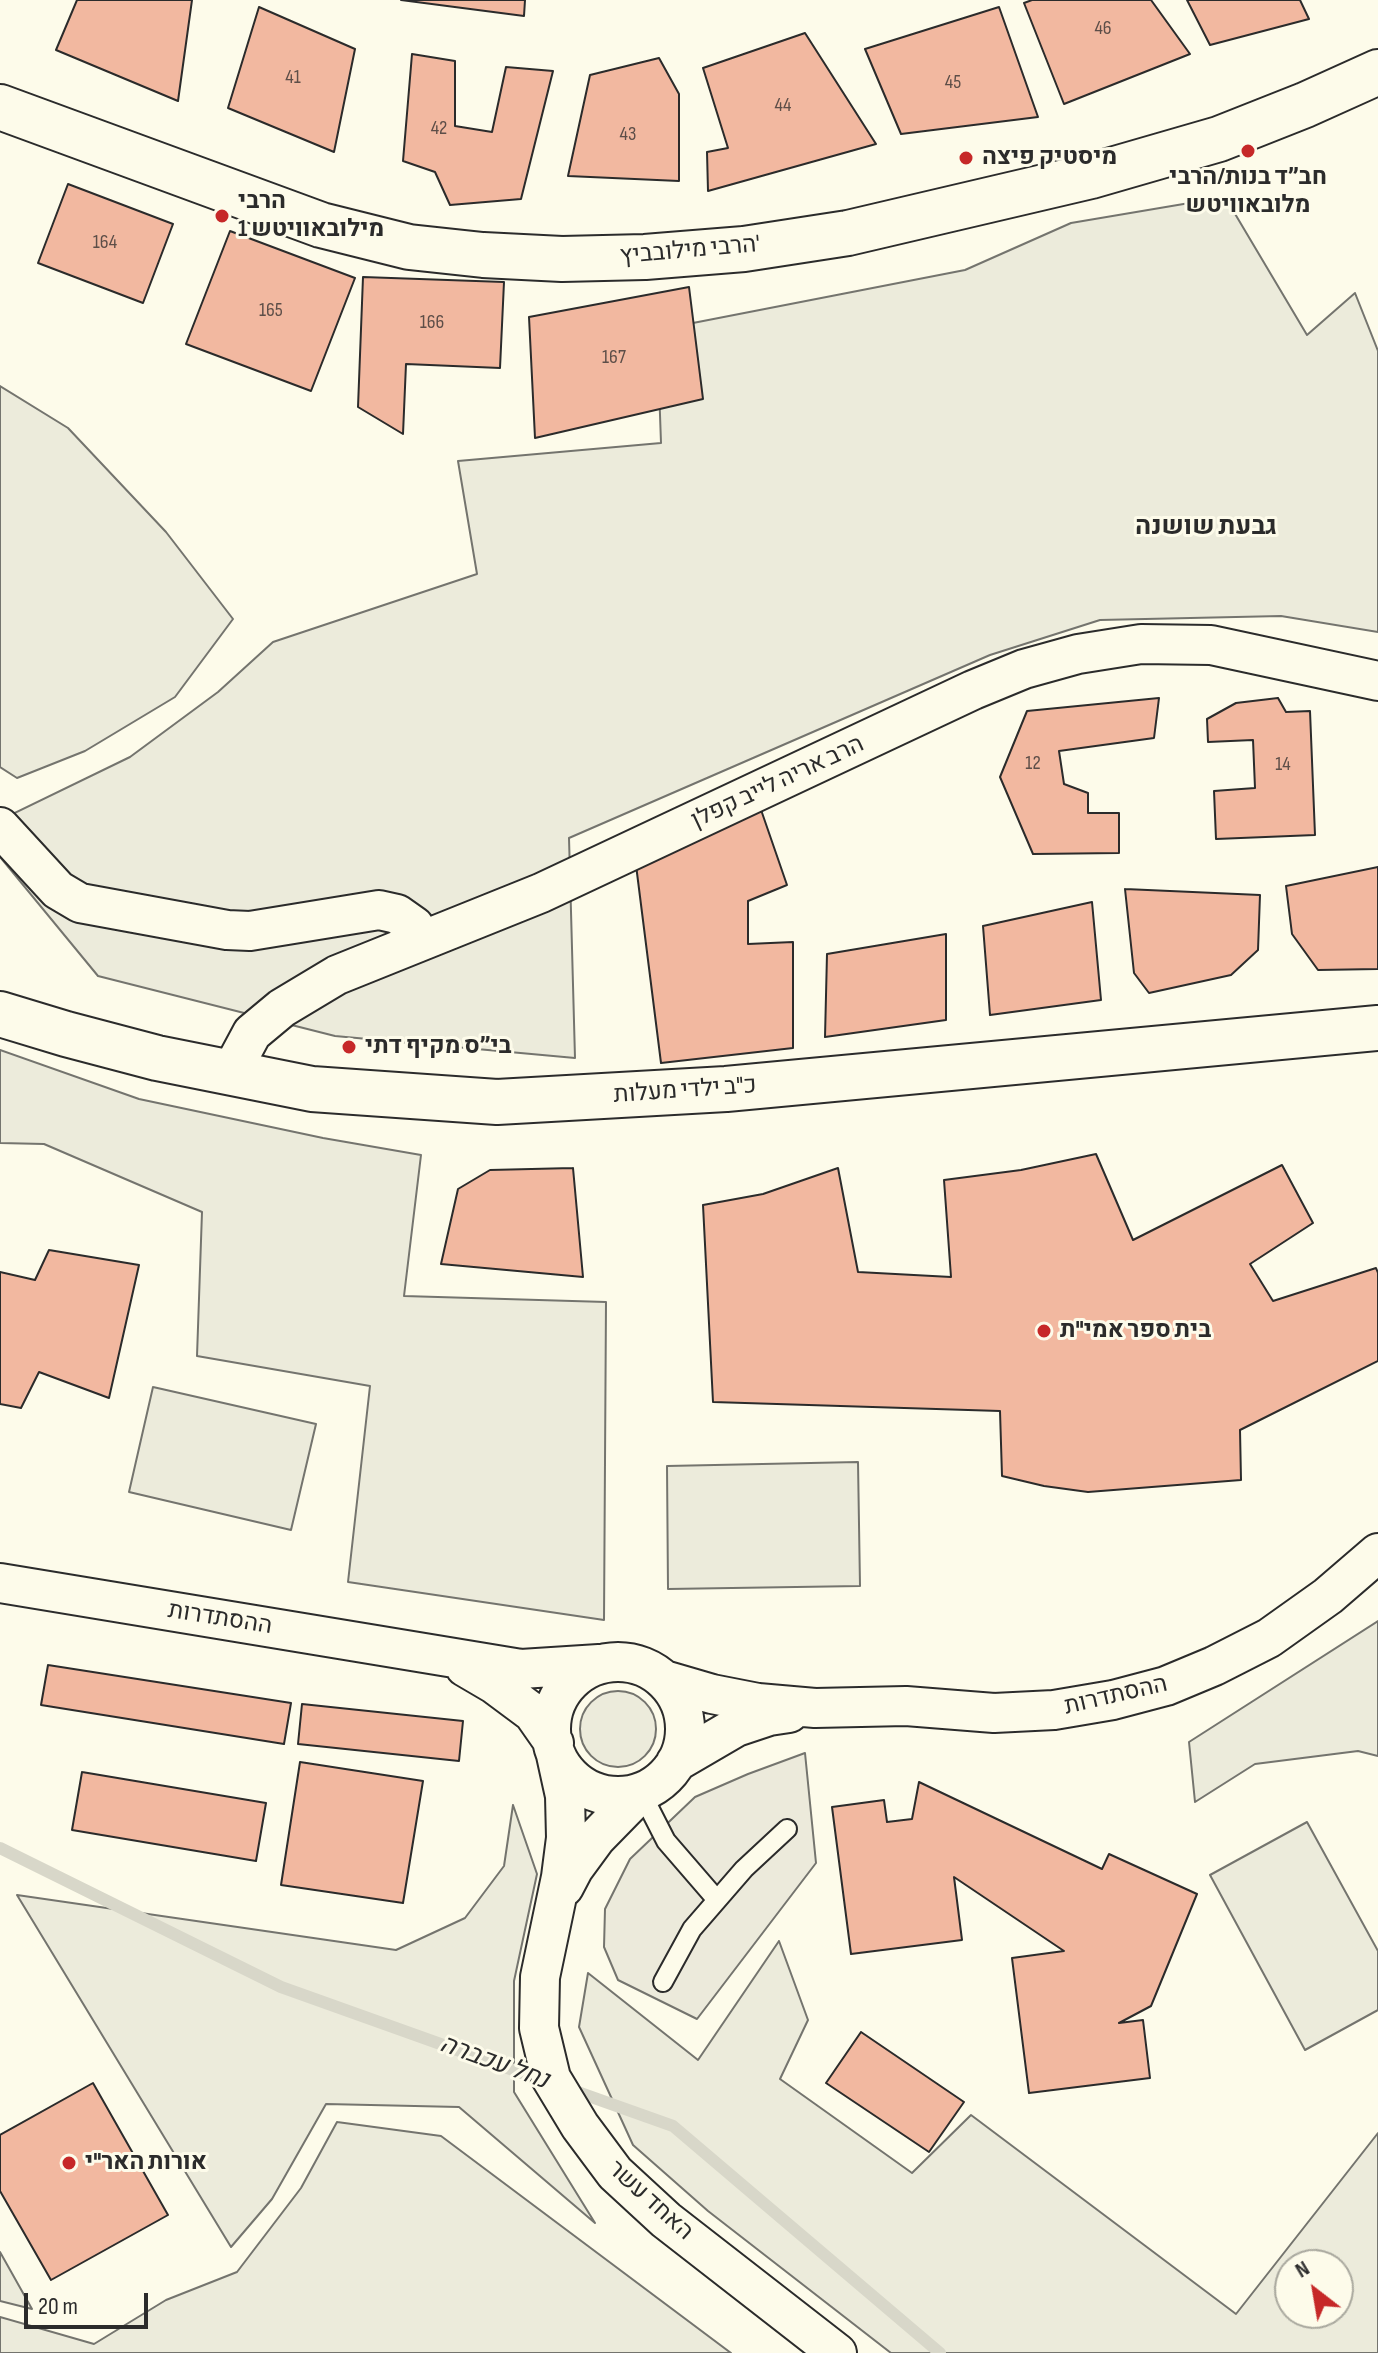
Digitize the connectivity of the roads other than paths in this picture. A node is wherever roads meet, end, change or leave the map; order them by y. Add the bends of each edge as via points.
1 (1378, 72) edge
2 (0, 107) edge
3 (1378, 681) edge
4 (0, 827) edge
5 (419, 942) junction
6 (0, 1014) edge
7 (1378, 1028) edge
8 (230, 1074) junction
9 (1378, 1553) edge
10 (0, 1583) edge
11 (441, 1656) junction
12 (599, 1664) junction
13 (664, 1680) junction
14 (815, 1708) junction
15 (555, 1749) junction
16 (676, 1762) junction
17 (641, 1792) junction
18 (787, 1829) dead end
19 (717, 1900) junction
20 (555, 1903) junction
21 (663, 1982) dead end
22 (837, 2353) edge

1 - 2 street, הרבי מילובביץ' via 1219,139 1091,176 848,233 631,258 562,259 409,247 321,225
3 - 5 street, הרב אריה לייב קפלן via 1211,645 1141,644 1024,669 603,866
4 - 5 street via 58,890 80,903 239,931 379,910 414,926
5 - 8 street, הרב אריה לייב קפלן via 337,975 282,1008 252,1033
6 - 8 street, כ"ב ילדי מעלות
7 - 8 street, כ"ב ילדי מעלות via 726,1089 497,1102 312,1089
9 - 14 street, ההסתדרות via 1269,1638 1166,1686 1054,1710
10 - 11 street, ההסתדרות
11 - 12 street, ההסתדרות via 521,1669
11 - 15 street, ההסתדרות via 494,1684 533,1713
12 - 13 street via 645,1667
12 - 15 street via 565,1688 554,1708
13 - 14 street, ההסתדרות via 758,1703
13 - 16 street via 684,1715
14 - 16 street, ההסתדרות via 736,1727
15 - 17 street via 569,1775 587,1789 617,1796
15 - 20 street, האחד עשר via 565,1796 566,1838
16 - 17 street
17 - 19 lane via 666,1841
17 - 20 street, האחד עשר via 596,1838
18 - 19 lane
19 - 21 lane via 692,1929
20 - 22 street, האחד עשר via 540,1977 539,2028 551,2078 580,2126 615,2173 666,2220

